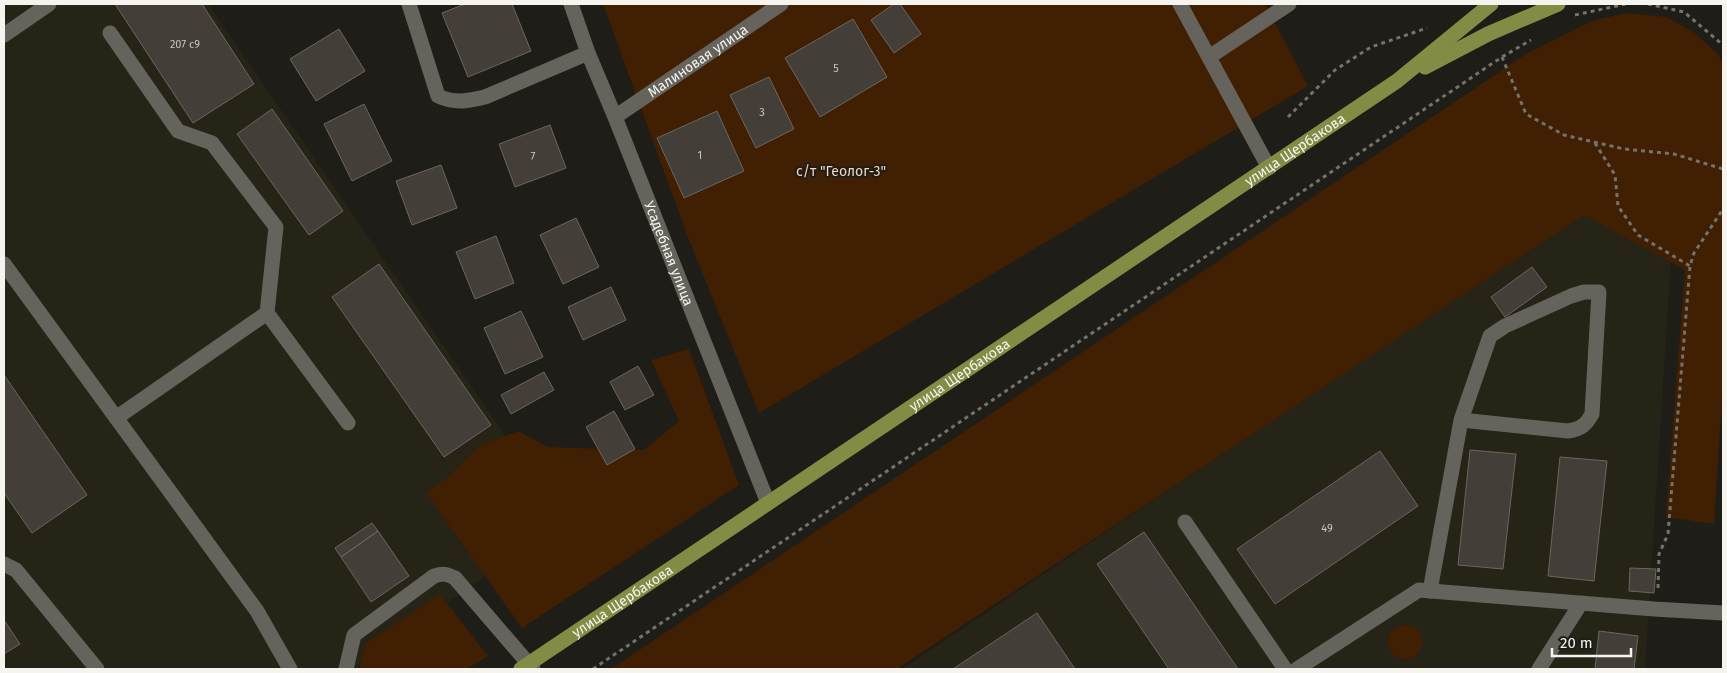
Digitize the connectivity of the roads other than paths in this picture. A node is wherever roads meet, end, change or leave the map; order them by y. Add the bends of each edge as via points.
1 (49, 4) edge
2 (409, 4) edge
3 (570, 4) edge
4 (781, 4) edge
5 (1180, 4) edge
6 (1289, 4) edge
7 (1491, 4) edge
8 (1558, 4) edge
9 (110, 33) dead end
10 (4, 36) edge
11 (588, 53) junction
12 (1209, 57) junction
13 (1398, 81) junction
14 (615, 117) junction
15 (1269, 168) junction
16 (4, 264) edge
17 (267, 312) junction
18 (116, 418) junction
19 (1462, 420) junction
20 (348, 423) dead end
21 (768, 503) junction
22 (1186, 522) dead end
23 (4, 564) edge
24 (1430, 591) junction
25 (1581, 603) junction
26 (1723, 613) edge
27 (528, 667) edge
28 (92, 668) edge
29 (290, 669) edge
30 (346, 669) edge
31 (1285, 669) edge
32 (1297, 669) edge
33 (1539, 669) edge

1 - 10 street
2 - 11 street via 438,96 451,102 485,97
3 - 11 street, Усадебная улица
4 - 14 street, Малиновая улица
5 - 12 street
6 - 12 street
7 - 13 main road
8 - 13 main road via 1488,34
9 - 17 street via 178,131 212,143 276,227
11 - 14 street, Усадебная улица
12 - 15 street
13 - 15 main road, улица Щербакова
14 - 21 street, Усадебная улица
15 - 21 main road, улица Щербакова
16 - 18 street
17 - 18 street
17 - 20 street
18 - 29 street via 257,611
19 - 19 street via 1568,431 1580,429 1587,423 1592,414 1599,292 1571,296 1490,336
19 - 24 street
21 - 27 main road, улица Щербакова
22 - 31 street
23 - 28 street via 16,570
24 - 25 street
24 - 32 street via 1419,590
25 - 26 street
25 - 33 street
27 - 30 street via 455,578 441,574 354,635

